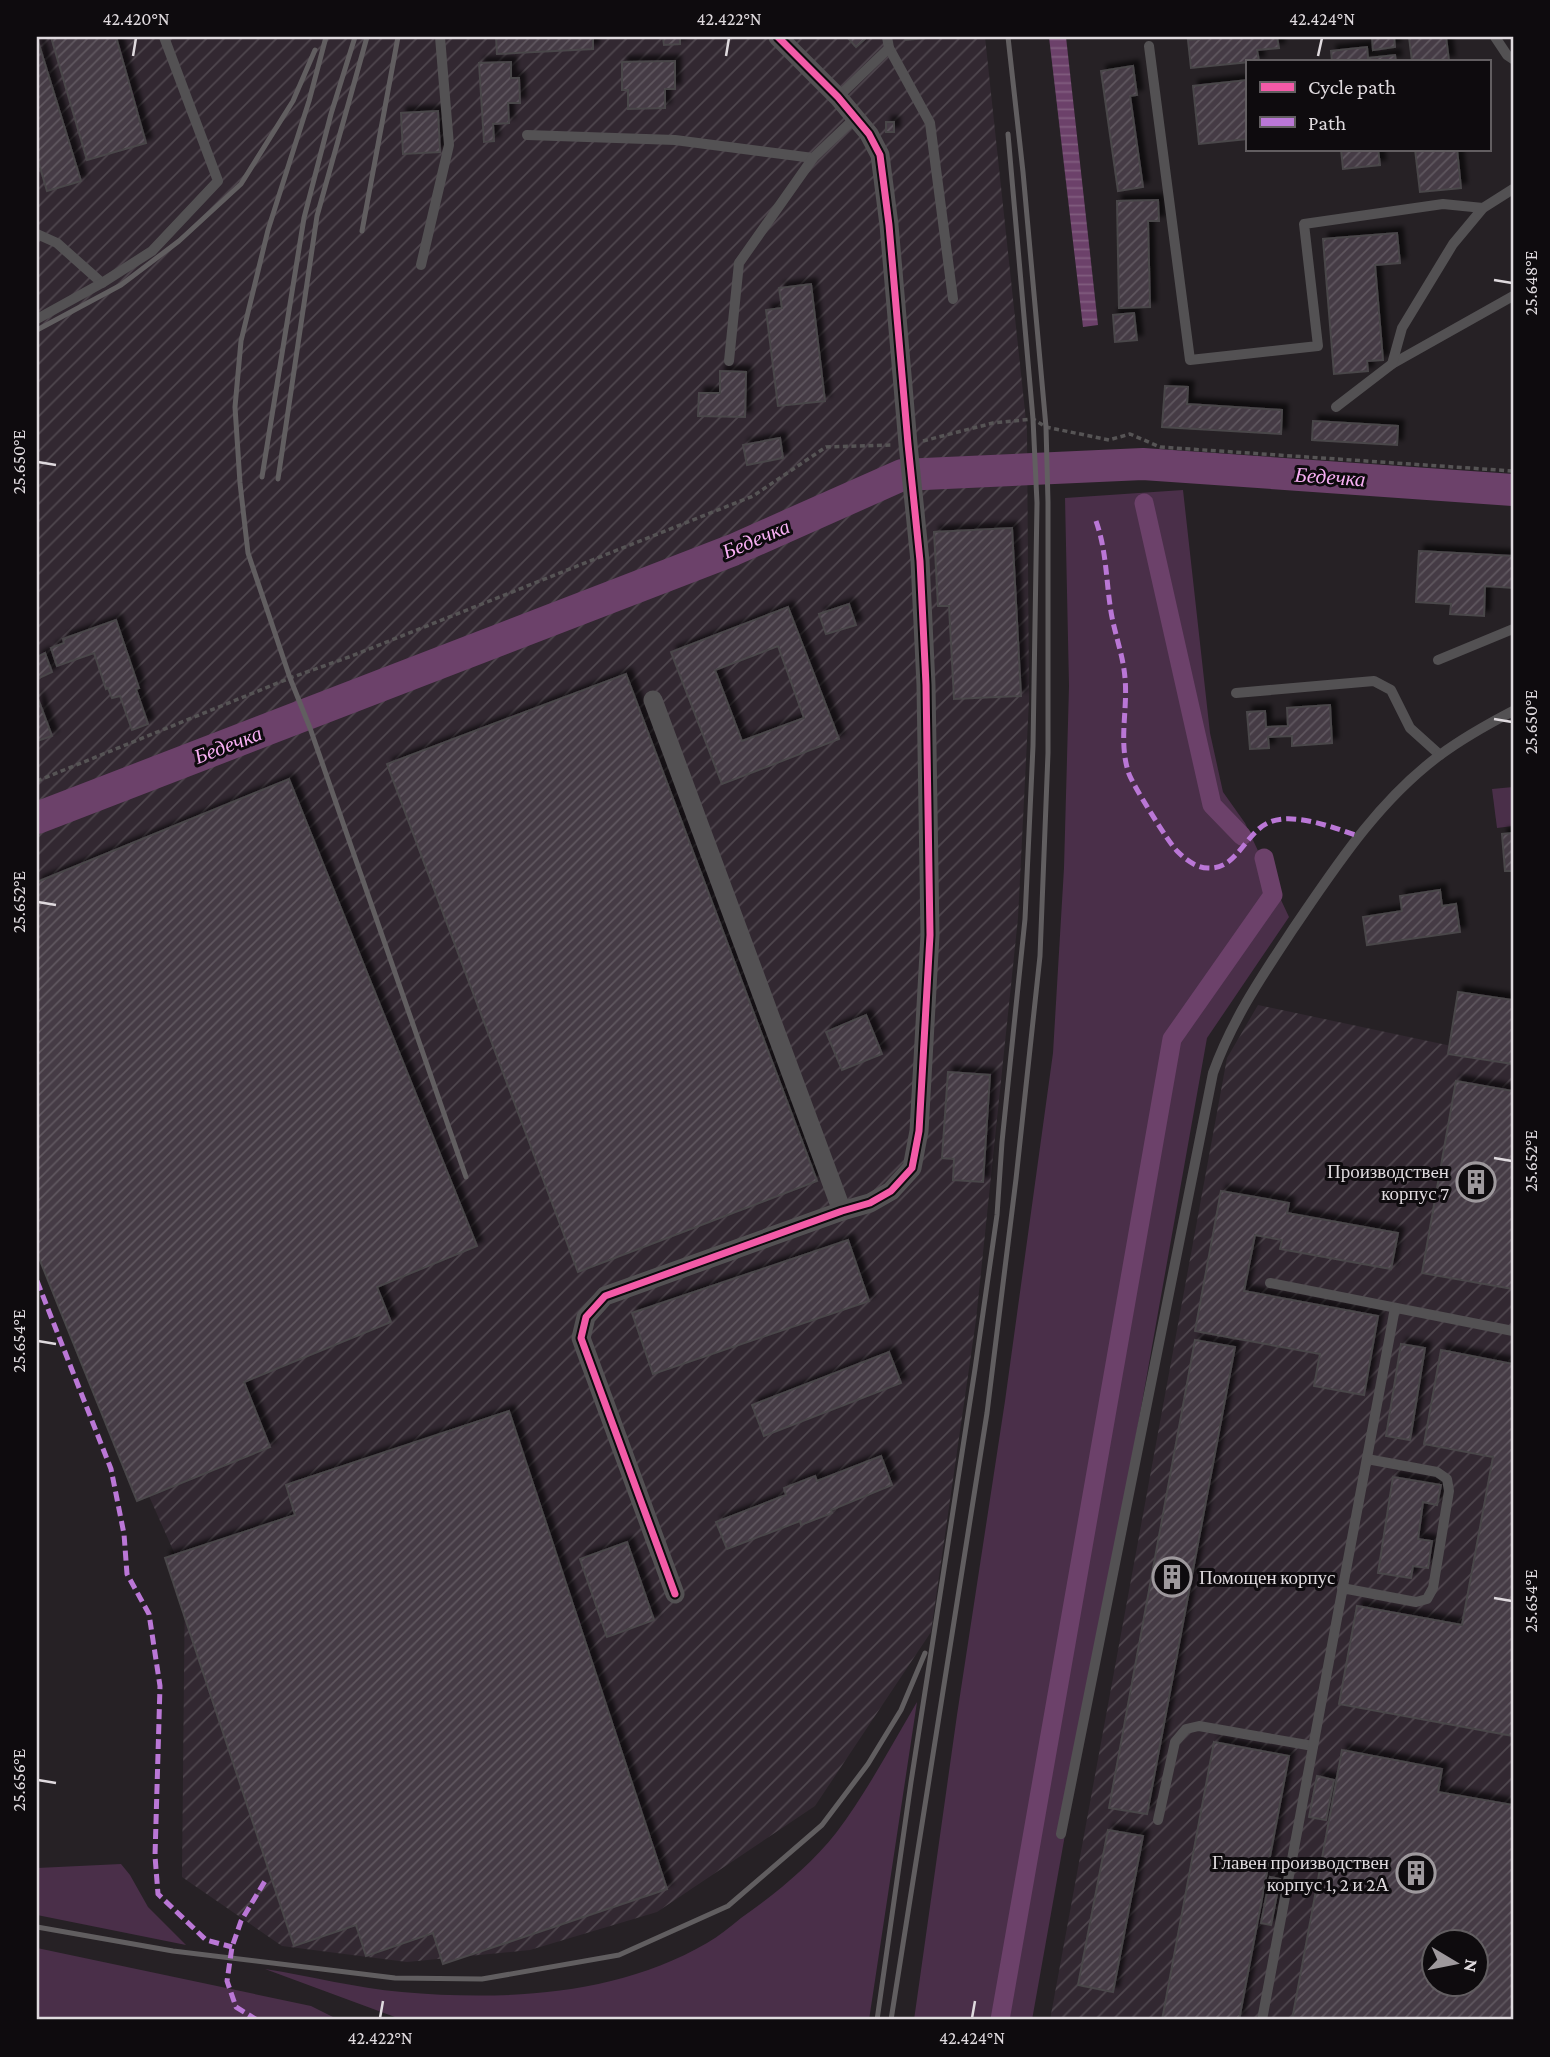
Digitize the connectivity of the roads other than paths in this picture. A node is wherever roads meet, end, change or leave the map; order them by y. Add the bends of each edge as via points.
1 (164, 37) edge
2 (440, 37) edge
3 (778, 37) edge
4 (1494, 37) edge
5 (888, 42) edge
6 (1149, 46) dead end
7 (1513, 59) edge
8 (838, 97) junction
9 (855, 118) junction
10 (527, 135) dead end
11 (813, 158) junction
12 (1513, 189) edge
13 (1483, 208) junction
14 (37, 234) edge
15 (421, 265) dead end
16 (102, 283) junction
17 (1513, 296) edge
18 (953, 299) dead end
19 (37, 319) edge
20 (729, 361) dead end
21 (1392, 364) junction
22 (1336, 407) dead end
23 (1513, 629) edge
24 (1438, 660) dead end
25 (1236, 693) dead end
26 (653, 700) dead end
27 (1513, 711) edge
28 (1440, 755) junction
29 (842, 1211) junction
30 (1270, 1283) dead end
31 (1395, 1308) junction
32 (1513, 1331) edge
33 (1367, 1459) junction
34 (1342, 1588) junction
35 (676, 1594) dead end
36 (1313, 1745) junction
37 (1158, 1820) dead end
38 (1061, 1834) dead end
39 (1262, 2020) edge

1 - 16 lane via 218,181 152,251
2 - 15 lane via 449,145
3 - 8 street
4 - 7 lane
5 - 8 lane
5 - 18 lane via 930,123
6 - 13 lane via 1190,360 1318,346 1304,224 1443,204
8 - 9 street
9 - 11 lane
9 - 29 street via 880,155 914,495 925,671 930,935 919,1131 912,1168 891,1191
10 - 11 lane via 675,140
11 - 20 lane via 739,263
12 - 13 lane
13 - 21 lane via 1453,244 1402,328
14 - 16 lane via 57,243
16 - 19 lane
17 - 21 lane
21 - 22 lane
23 - 24 lane
25 - 28 lane via 1374,681 1391,690 1410,728
26 - 29 street
27 - 28 lane
28 - 38 lane via 1381,809 1344,854 1244,1004 1223,1044 1213,1073
29 - 35 street via 605,1296 586,1317 581,1338
30 - 31 lane
31 - 32 lane
31 - 33 lane
33 - 34 lane
33 - 34 lane via 1437,1472 1447,1479 1449,1491 1433,1588 1427,1599 1416,1601
34 - 36 lane
36 - 37 lane via 1199,1726 1186,1729 1175,1742
36 - 39 lane

